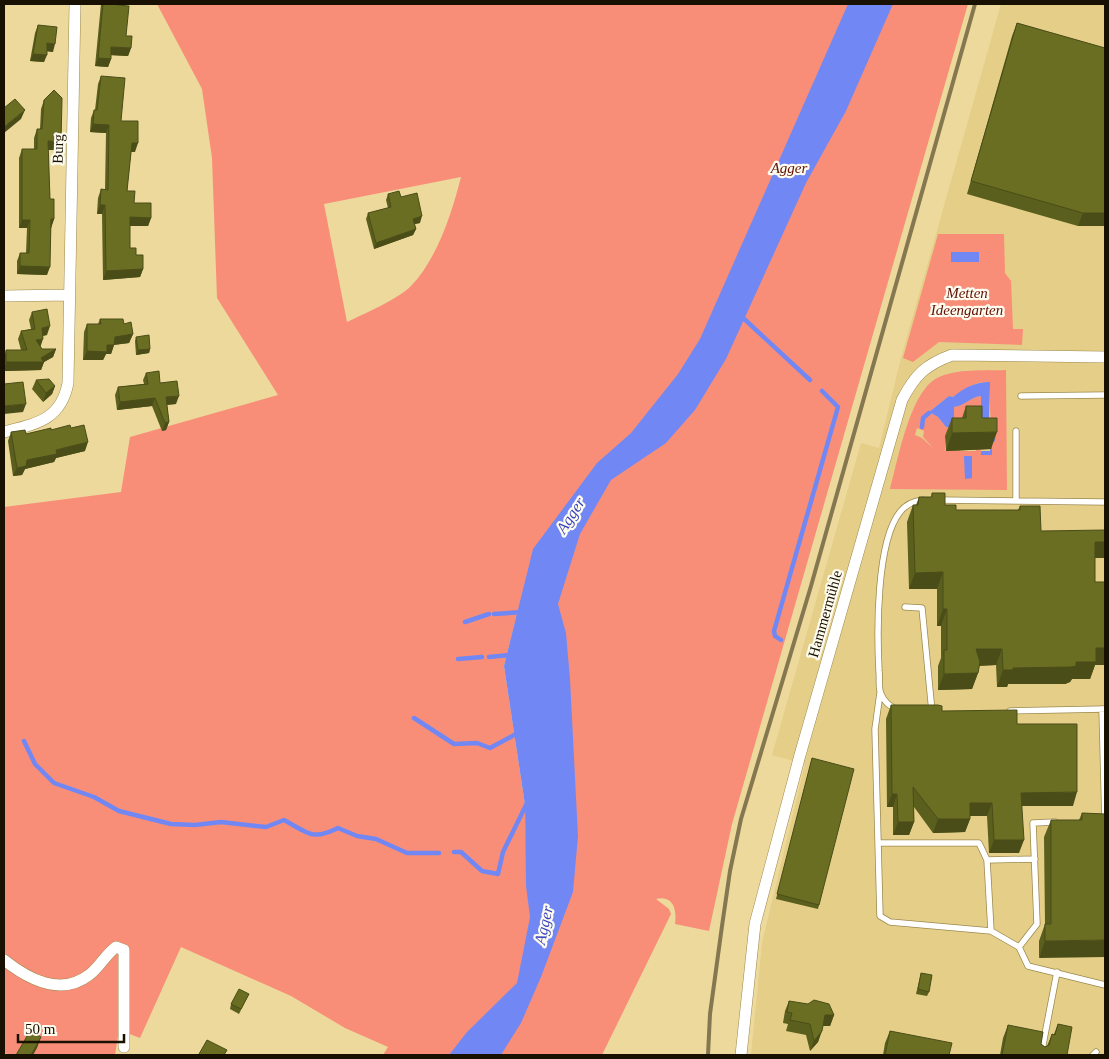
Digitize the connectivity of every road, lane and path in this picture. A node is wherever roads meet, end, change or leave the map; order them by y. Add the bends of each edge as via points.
1 (75, 4) edge
2 (68, 295) junction
3 (4, 296) edge
4 (1105, 357) edge
5 (1021, 396) dead end
6 (1105, 396) edge
7 (1016, 431) dead end
8 (4, 432) edge
9 (1016, 501) junction
10 (1105, 502) edge
11 (905, 607) dead end
12 (880, 692) junction
13 (1104, 709) edge
14 (998, 711) edge
15 (901, 712) edge
16 (924, 712) edge
17 (932, 712) junction
18 (941, 712) edge
19 (1060, 821) edge
20 (1096, 822) edge
21 (1105, 823) edge
22 (878, 843) junction
23 (1035, 859) junction
24 (987, 860) junction
25 (991, 931) junction
26 (1019, 947) junction
27 (4, 960) edge
28 (1057, 972) junction
29 (1105, 985) edge
30 (124, 1046) dead end
31 (741, 1055) edge
32 (1041, 1055) edge

1 - 2 street, Burg
2 - 3 street
2 - 8 street, Burg via 66,395 54,413 41,422
4 - 31 street, Hammermühle via 952,355 932,363 919,374 902,400 755,924
5 - 6 lane
7 - 9 lane
9 - 10 lane
9 - 12 lane via 917,501 900,512 886,547 881,588
11 - 17 lane via 922,608
12 - 15 lane via 887,704
12 - 22 lane via 875,729
13 - 14 lane
13 - 21 lane
16 - 17 lane
17 - 18 lane
19 - 23 lane via 1033,823
20 - 21 lane
22 - 24 lane via 979,843
22 - 25 lane via 880,916 890,922
23 - 24 lane
23 - 26 lane via 1037,924
24 - 25 lane
25 - 26 lane
26 - 28 lane via 1028,966
27 - 30 street via 42,984 57,985 74,983 90,974 116,947 124,950
28 - 29 lane
28 - 32 lane

